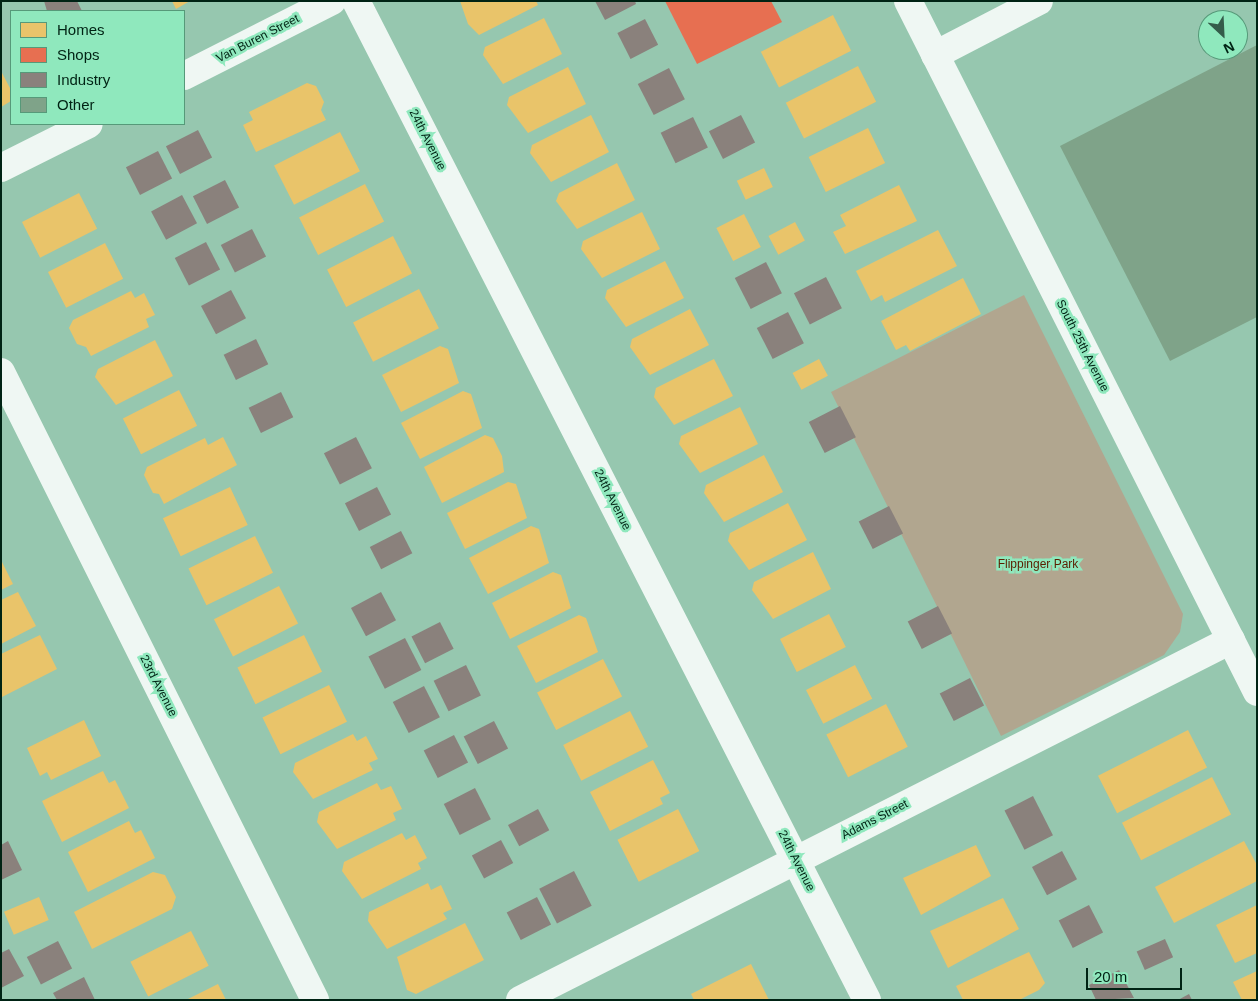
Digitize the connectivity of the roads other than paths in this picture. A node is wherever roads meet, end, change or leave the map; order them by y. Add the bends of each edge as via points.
1 (332, 1) edge
2 (356, 1) edge
3 (908, 1) edge
4 (1039, 1) edge
5 (935, 55) junction
6 (185, 75) edge
7 (87, 125) edge
8 (1, 168) edge
9 (1, 372) edge
10 (1231, 640) junction
11 (1257, 692) edge
12 (796, 860) junction
13 (315, 1000) edge
14 (520, 1000) edge
15 (867, 1000) edge

1 - 6 street, Van Buren Street
2 - 12 street, 24th Avenue
3 - 5 street, South 25th Avenue
4 - 5 street
5 - 10 street, South 25th Avenue
7 - 8 street
9 - 13 street, 23rd Avenue
10 - 11 street, South 25th Avenue
10 - 12 street, Adams Street
12 - 14 street, Adams Street
12 - 15 street, 24th Avenue

